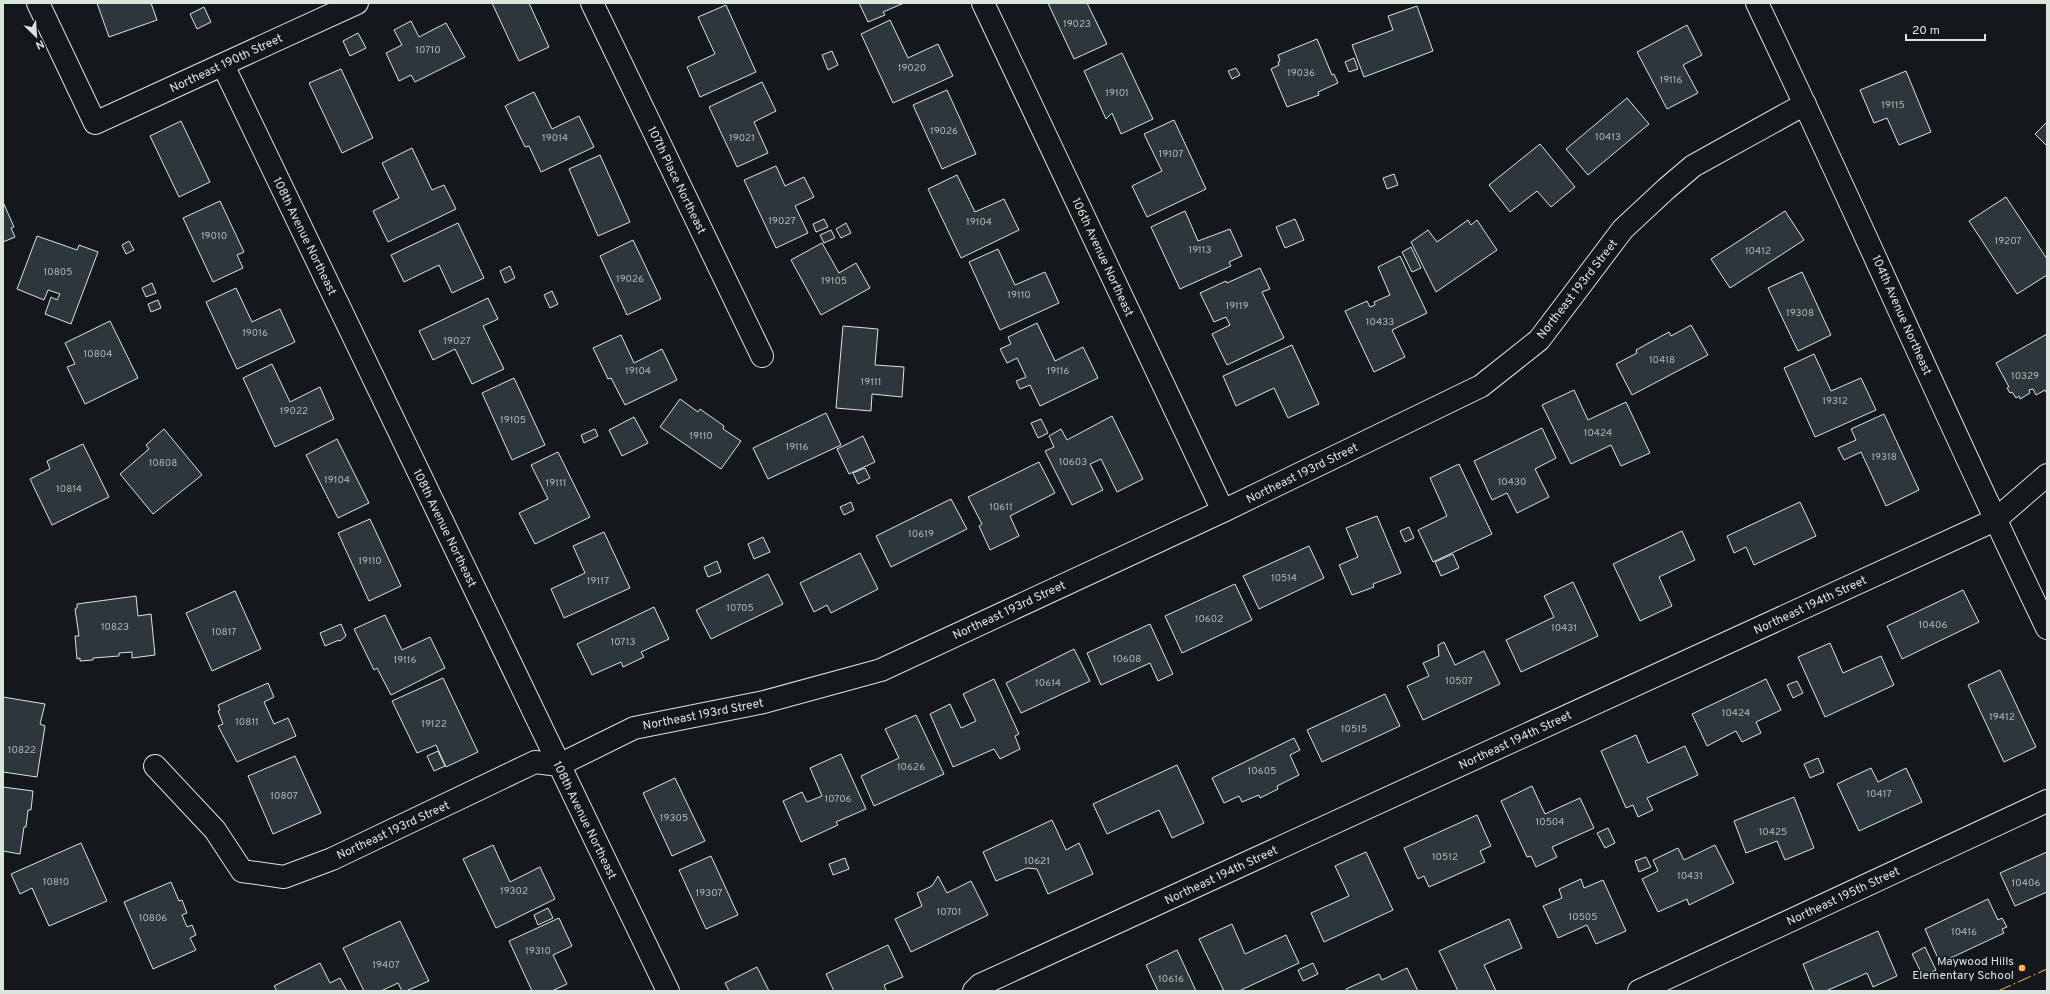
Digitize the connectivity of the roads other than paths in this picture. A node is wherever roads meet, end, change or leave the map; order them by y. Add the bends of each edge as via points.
1 (38, 3) edge
2 (357, 3) edge
3 (592, 3) edge
4 (984, 3) edge
5 (1756, 3) edge
6 (223, 65) junction
7 (1805, 104) junction
8 (762, 356) dead end
9 (2047, 475) edge
10 (1223, 511) junction
11 (1995, 520) junction
12 (2047, 628) edge
13 (559, 765) junction
14 (155, 766) dead end
15 (2047, 801) edge
16 (668, 991) edge
17 (974, 991) edge
18 (1639, 991) edge

1 - 6 street, Northeast 190th Street via 95,123
2 - 6 street, Northeast 190th Street
3 - 8 street, 107th Place Northeast
4 - 10 street, 106th Avenue Northeast
5 - 7 street, 104th Avenue Northeast
6 - 13 street, 108th Avenue Northeast
7 - 10 street, Northeast 193rd Street via 1693,166 1666,189 1623,229 1539,340 1481,386
7 - 11 street, 104th Avenue Northeast
9 - 11 street, Northeast 194th Street
10 - 13 street, Northeast 193rd Street via 881,670 764,702 634,728
11 - 12 street, 104th Avenue Northeast
11 - 17 street, Northeast 194th Street via 980,985
13 - 14 street, Northeast 193rd Street via 535,762 332,859 284,877 242,871 215,830
13 - 16 street, 108th Avenue Northeast
15 - 18 street, Northeast 195th Street

